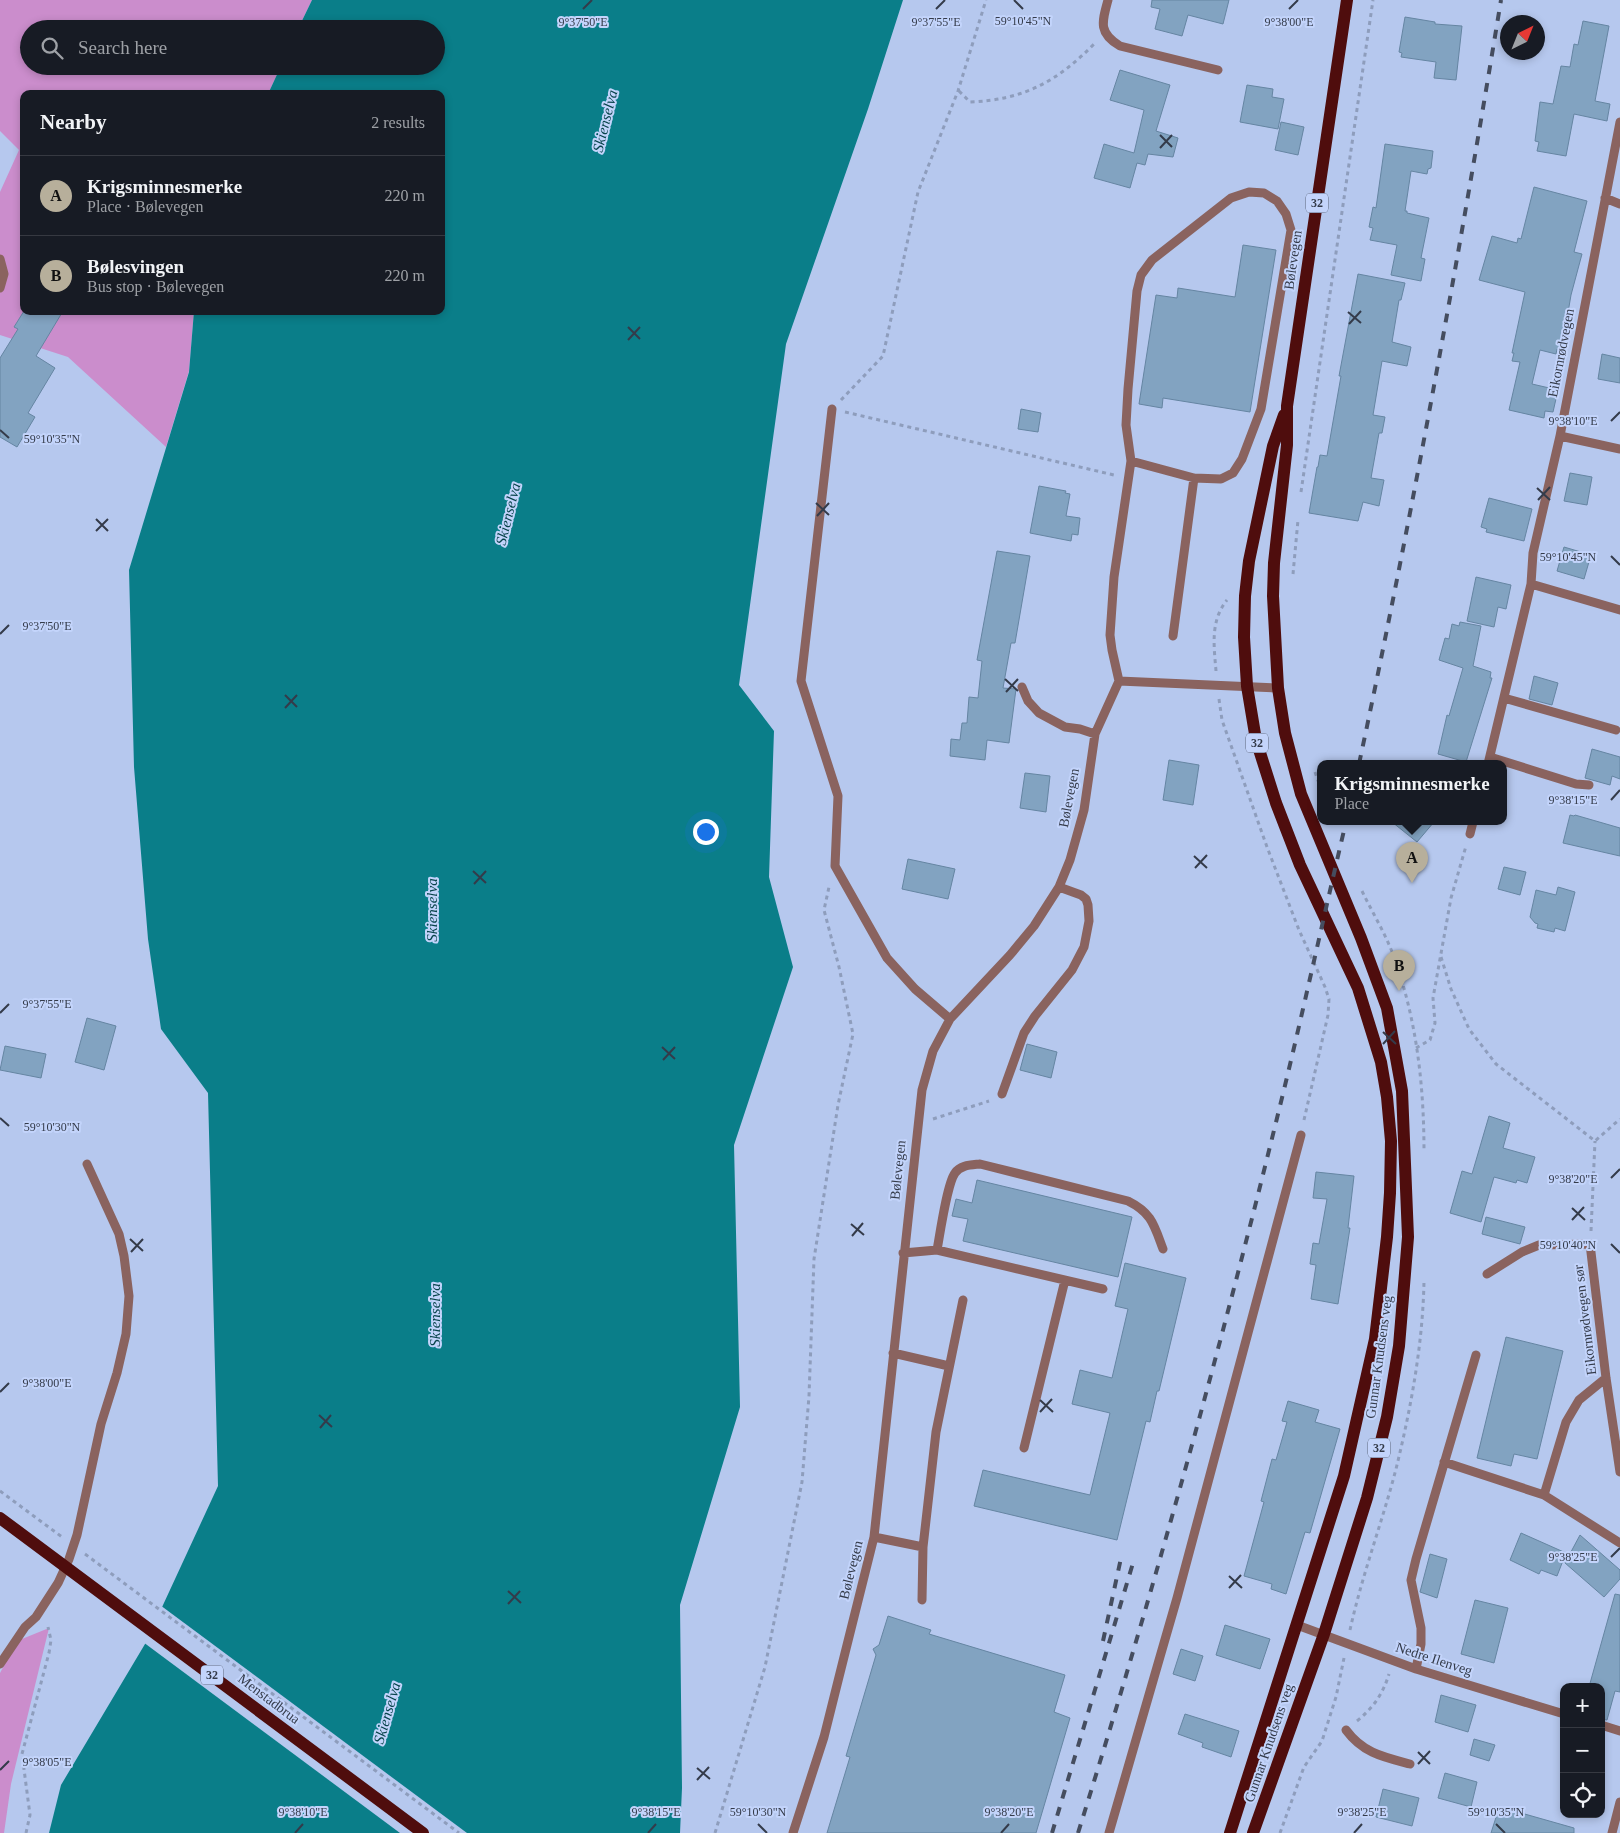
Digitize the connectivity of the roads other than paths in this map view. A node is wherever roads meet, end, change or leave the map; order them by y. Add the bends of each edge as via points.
1 (1108, 0) edge
2 (1347, 0) edge
3 (1218, 70) dead end
4 (1620, 122) edge
5 (1605, 198) junction
6 (1620, 204) edge
7 (0, 259) edge
8 (0, 288) edge
9 (1287, 406) junction
10 (832, 409) road end
11 (1560, 436) junction
12 (1620, 449) edge
13 (1131, 461) junction
14 (1194, 478) junction
15 (1531, 584) junction
16 (1620, 610) edge
17 (1173, 636) dead end
18 (1120, 681) junction
19 (1022, 686) dead end
20 (1247, 686) junction
21 (1278, 688) junction
22 (1504, 698) junction
23 (1616, 730) dead end
24 (1095, 734) junction
25 (1489, 760) edge
26 (1507, 765) edge
27 (1589, 785) dead end
28 (1472, 825) edge
29 (1470, 834) road end
30 (1059, 887) junction
31 (950, 1019) junction
32 (1395, 1046) joint
33 (1381, 1062) joint
34 (1002, 1094) road end
35 (1301, 1135) road end
36 (87, 1164) dead end
37 (1163, 1249) dead end
38 (936, 1250) junction
39 (904, 1254) junction
40 (1487, 1274) dead end
41 (1065, 1280) junction
42 (1103, 1289) dead end
43 (963, 1300) dead end
44 (893, 1353) junction
45 (1476, 1355) dead end
46 (949, 1366) junction
47 (1606, 1378) junction
48 (1024, 1448) dead end
49 (1444, 1462) junction
50 (1620, 1472) edge
51 (1544, 1495) junction
52 (0, 1518) edge
53 (874, 1537) junction
54 (1620, 1543) edge
55 (923, 1547) junction
56 (922, 1600) dead end
57 (1297, 1625) junction
58 (1324, 1634) junction
59 (0, 1664) edge
60 (1416, 1669) junction
61 (1560, 1713) edge
62 (1605, 1726) edge
63 (1346, 1730) road end
64 (1620, 1731) edge
65 (1410, 1764) dead end
66 (1620, 1802) edge
67 (423, 1833) edge
68 (794, 1833) edge
69 (1109, 1833) edge
70 (1230, 1833) edge
71 (1253, 1833) edge
72 (1612, 1833) edge

1 - 3 street via 1103,28 1110,40 1120,46
2 - 9 main road, Bølevegen / 32
4 - 5 street, Eikornrødvegen
5 - 6 street
5 - 11 street, Eikornrødvegen
7 - 8 street via 4,274
9 - 20 main road, Bølevegen / 32 via 1273,446 1250,561 1244,637
9 - 21 main road, Bølevegen / 32 via 1287,445 1274,564
10 - 31 street via 801,681 838,796 835,866 887,958 915,989
11 - 12 street
11 - 15 street, Eikornrødvegen via 1533,553
13 - 14 street
13 - 14 street via 1126,425 1141,275 1152,260 1231,198 1249,192 1264,193 1286,214 1291,230 1261,410 1234,473 1222,479
13 - 18 street via 1114,577 1110,635
14 - 17 street
15 - 16 street
15 - 22 street, Eikornrødvegen
18 - 20 street
18 - 24 street, Bølevegen
19 - 24 street via 1028,702 1040,713 1065,727
20 - 21 street
20 - 33 main road, Bølevegen / 32 via 1256,740 1276,803 1300,865 1358,988
21 - 32 main road, Bølevegen / 32 via 1285,733 1301,794 1377,978
22 - 23 street
22 - 25 street, Eikornrødvegen
24 - 30 street, Bølevegen via 1084,810
26 - 27 street
28 - 29 street
30 - 31 street, Bølevegen via 1016,948
30 - 34 street via 1086,899 1089,921 1084,947 1072,970 1024,1033
31 - 39 street, Bølevegen via 933,1051 922,1090
32 - 58 main road, Gunnar Knudsens veg / 32 via 1402,1091 1408,1228 1399,1346 1387,1418
33 - 57 main road, Gunnar Knudsens veg / 32 via 1391,1141 1387,1237 1375,1339 1344,1476
35 - 69 street via 1180,1589
36 - 59 street via 119,1234 128,1296 126,1334 69,1558 36,1617 25,1627
37 - 38 street via 1152,1220 1141,1208 1128,1201 980,1164 960,1168 954,1174
38 - 39 street
38 - 41 street
39 - 44 street, Bølevegen
40 - 47 street, Eikornrødvegen sør via 1539,1245 1590,1244
41 - 42 street
41 - 48 street
43 - 46 street
44 - 46 street
44 - 53 street, Bølevegen
45 - 49 street
46 - 55 street via 936,1432
47 - 50 street, Eikornrødvegen sør
47 - 51 street via 1579,1400 1566,1422
49 - 51 street
49 - 60 street via 1411,1580 1421,1628
51 - 54 street
52 - 67 main road, Menstadbrua / 32
53 - 55 street
53 - 68 street, Bølevegen via 824,1737
55 - 56 street
57 - 58 street, Nedre Ilenveg
57 - 70 main road, Gunnar Knudsens veg / 32
58 - 60 street, Nedre Ilenveg
58 - 71 main road, Gunnar Knudsens veg / 32
60 - 61 street, Nedre Ilenveg
62 - 64 street
63 - 65 street via 1364,1749
66 - 72 street

